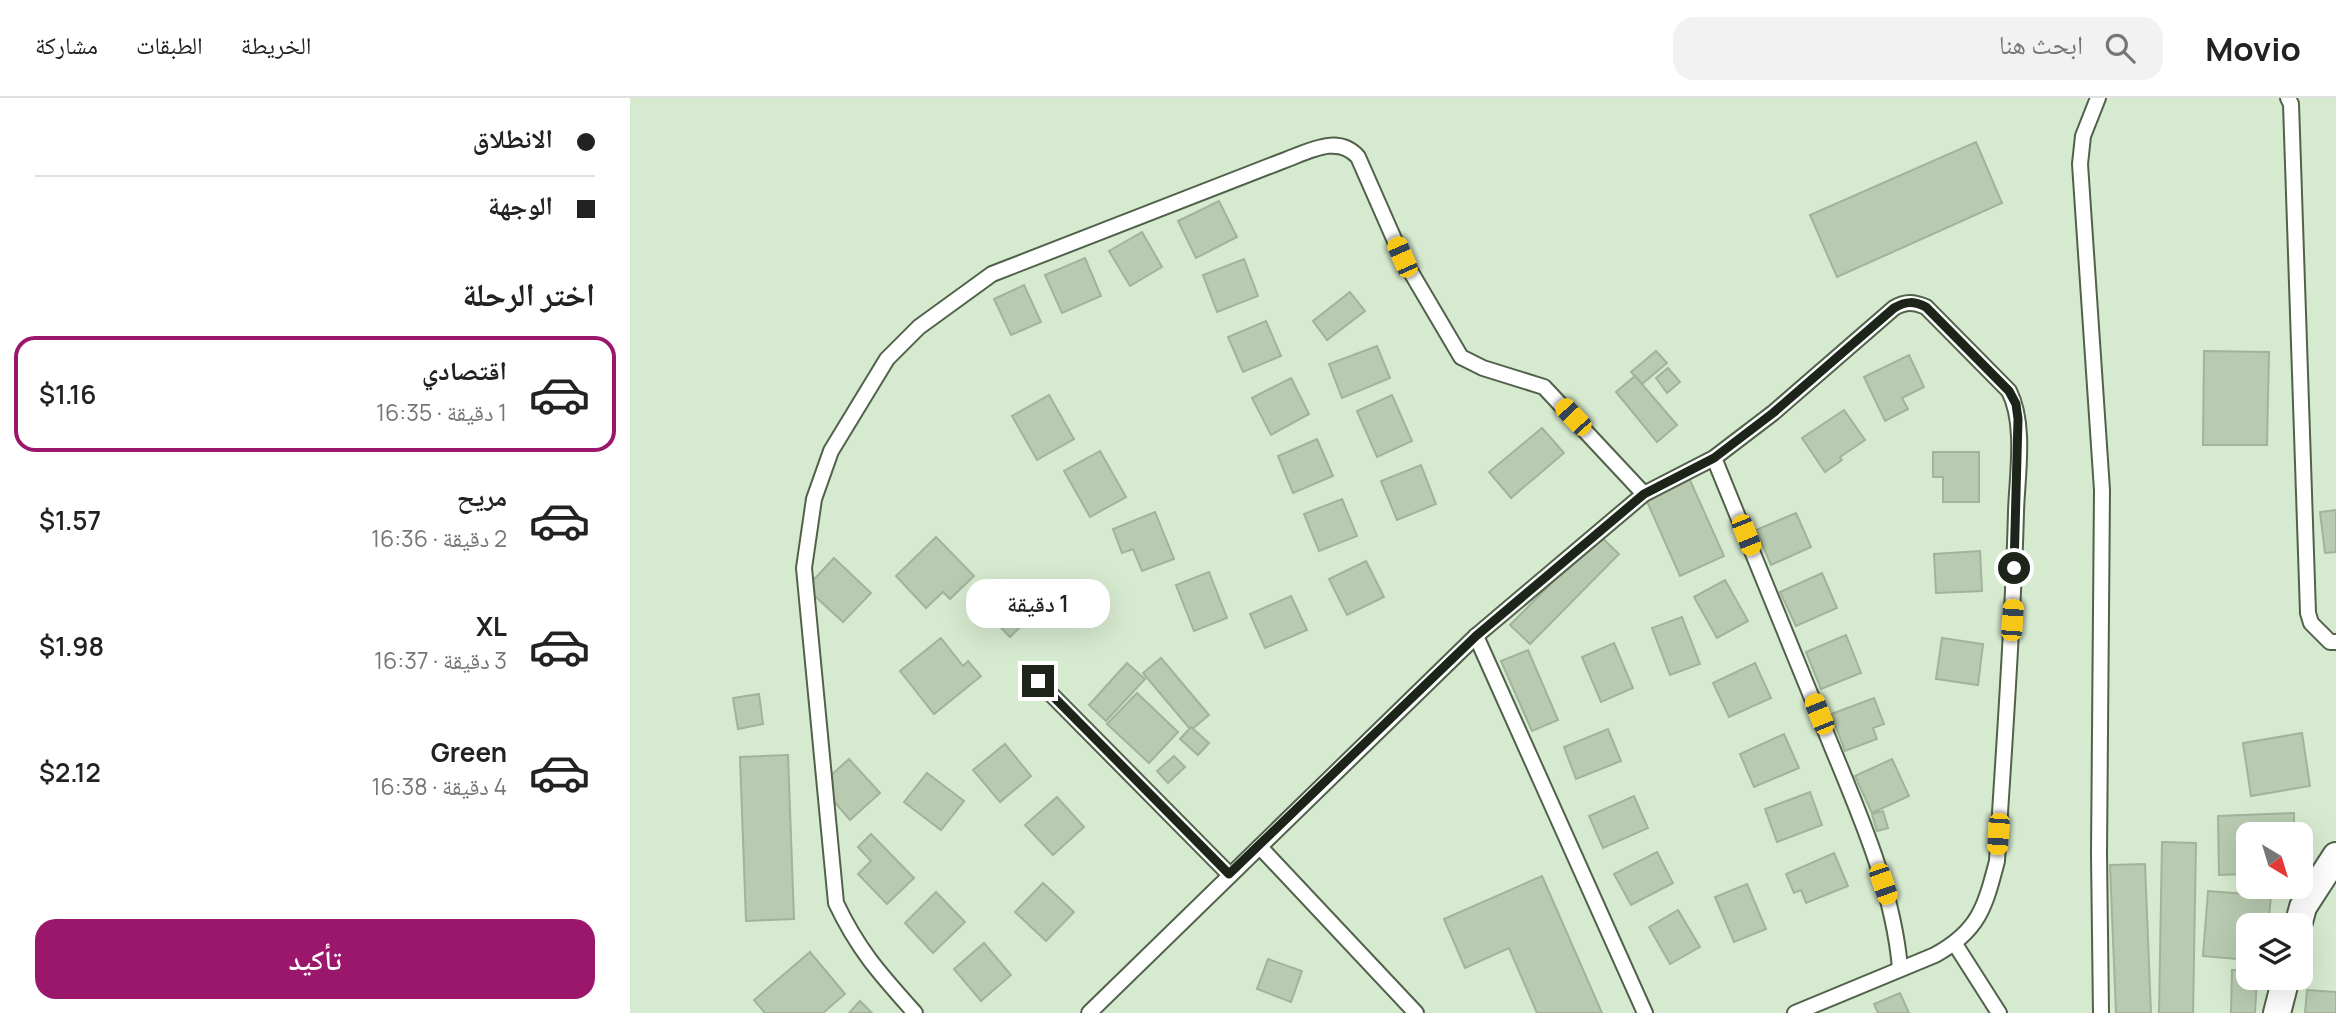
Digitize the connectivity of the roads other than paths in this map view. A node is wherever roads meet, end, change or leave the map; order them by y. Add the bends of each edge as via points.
1 (2098, 98) edge
2 (2288, 98) edge
3 (1714, 458) junction
4 (1644, 494) junction
5 (1476, 636) junction
6 (2336, 642) edge
7 (1038, 681) dead end
8 (1259, 847) junction
9 (2336, 856) edge
10 (1229, 874) junction
11 (2301, 913) edge
12 (1955, 944) junction
13 (1900, 968) junction
14 (2283, 990) edge
15 (915, 1013) edge
16 (1089, 1013) edge
17 (1416, 1013) edge
18 (1645, 1013) edge
19 (1795, 1013) edge
20 (1999, 1013) edge
21 (2101, 1013) edge
22 (2277, 1013) edge

1 - 21 lane via 2083,136 2080,164 2102,490
2 - 6 lane via 2308,613 2311,623 2330,642
3 - 4 lane
3 - 12 lane via 1903,303 1926,307 2009,391 2016,404 2014,593 1997,861 1988,897 1971,930
3 - 13 lane via 1857,808 1891,909
4 - 5 lane
4 - 15 lane via 1544,387 1483,368 1461,356 1402,257 1358,157 1345,145 1280,162 992,274 953,300 887,359 831,451 814,499 804,568 836,902 869,961
5 - 8 lane
5 - 18 lane
7 - 10 lane
8 - 10 lane
8 - 17 lane
9 - 11 street
10 - 16 lane
12 - 13 lane
12 - 20 lane
13 - 19 lane
14 - 22 street

